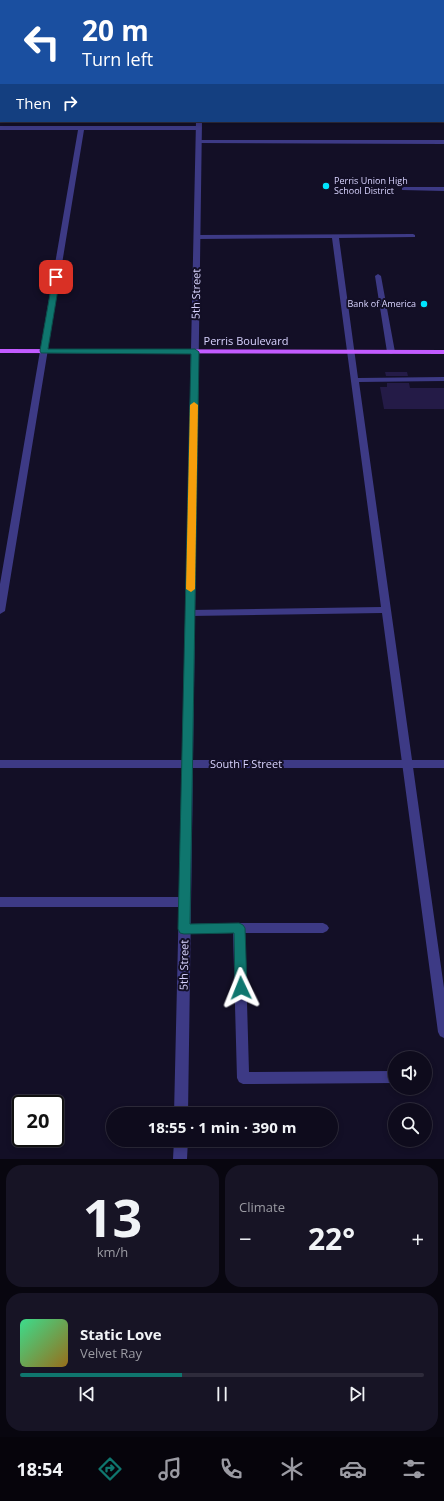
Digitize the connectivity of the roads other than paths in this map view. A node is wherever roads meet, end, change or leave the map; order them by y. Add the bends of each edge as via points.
1 (199, 124) edge
2 (0, 128) edge
3 (81, 128) junction
4 (199, 142) junction
5 (444, 142) edge
6 (404, 189) dead end
7 (444, 189) edge
8 (335, 236) junction
9 (413, 236) dead end
10 (197, 237) junction
11 (378, 276) dead end
12 (0, 351) edge
13 (44, 351) junction
14 (195, 352) junction
15 (351, 352) junction
16 (391, 352) junction
17 (444, 352) edge
18 (444, 379) edge
19 (354, 380) junction
20 (386, 610) junction
21 (0, 611) edge
22 (190, 613) junction
23 (0, 764) edge
24 (187, 764) junction
25 (407, 764) junction
26 (444, 764) edge
27 (0, 902) edge
28 (185, 902) junction
29 (239, 928) junction
30 (323, 928) dead end
31 (184, 929) junction
32 (444, 1032) edge
33 (388, 1077) edge
34 (181, 1107) edge
35 (181, 1147) edge
36 (180, 1159) edge

1 - 3 lane
1 - 4 street, 5th Street
2 - 3 lane
3 - 13 lane
4 - 5 lane
4 - 10 street, 5th Street
6 - 7 lane
8 - 9 lane
8 - 10 lane
8 - 15 lane
10 - 14 street, 5th Street
11 - 16 lane
12 - 13 main road, Perris Boulevard
13 - 14 main road, Perris Boulevard
13 - 21 lane
14 - 15 main road, Perris Boulevard
14 - 22 street, 5th Street
15 - 16 main road, Perris Boulevard
15 - 19 lane
16 - 17 main road, Perris Boulevard
18 - 19 lane
19 - 20 lane
20 - 22 lane
20 - 25 lane
22 - 24 street, 5th Street
23 - 24 street, South F Street
24 - 25 street, South F Street
24 - 28 street, 5th Street
25 - 26 street, South F Street
25 - 32 lane
27 - 28 lane
28 - 31 street, 5th Street
29 - 30 lane
29 - 31 lane
29 - 33 lane via 244,1078
31 - 34 street, 5th Street
35 - 36 street

